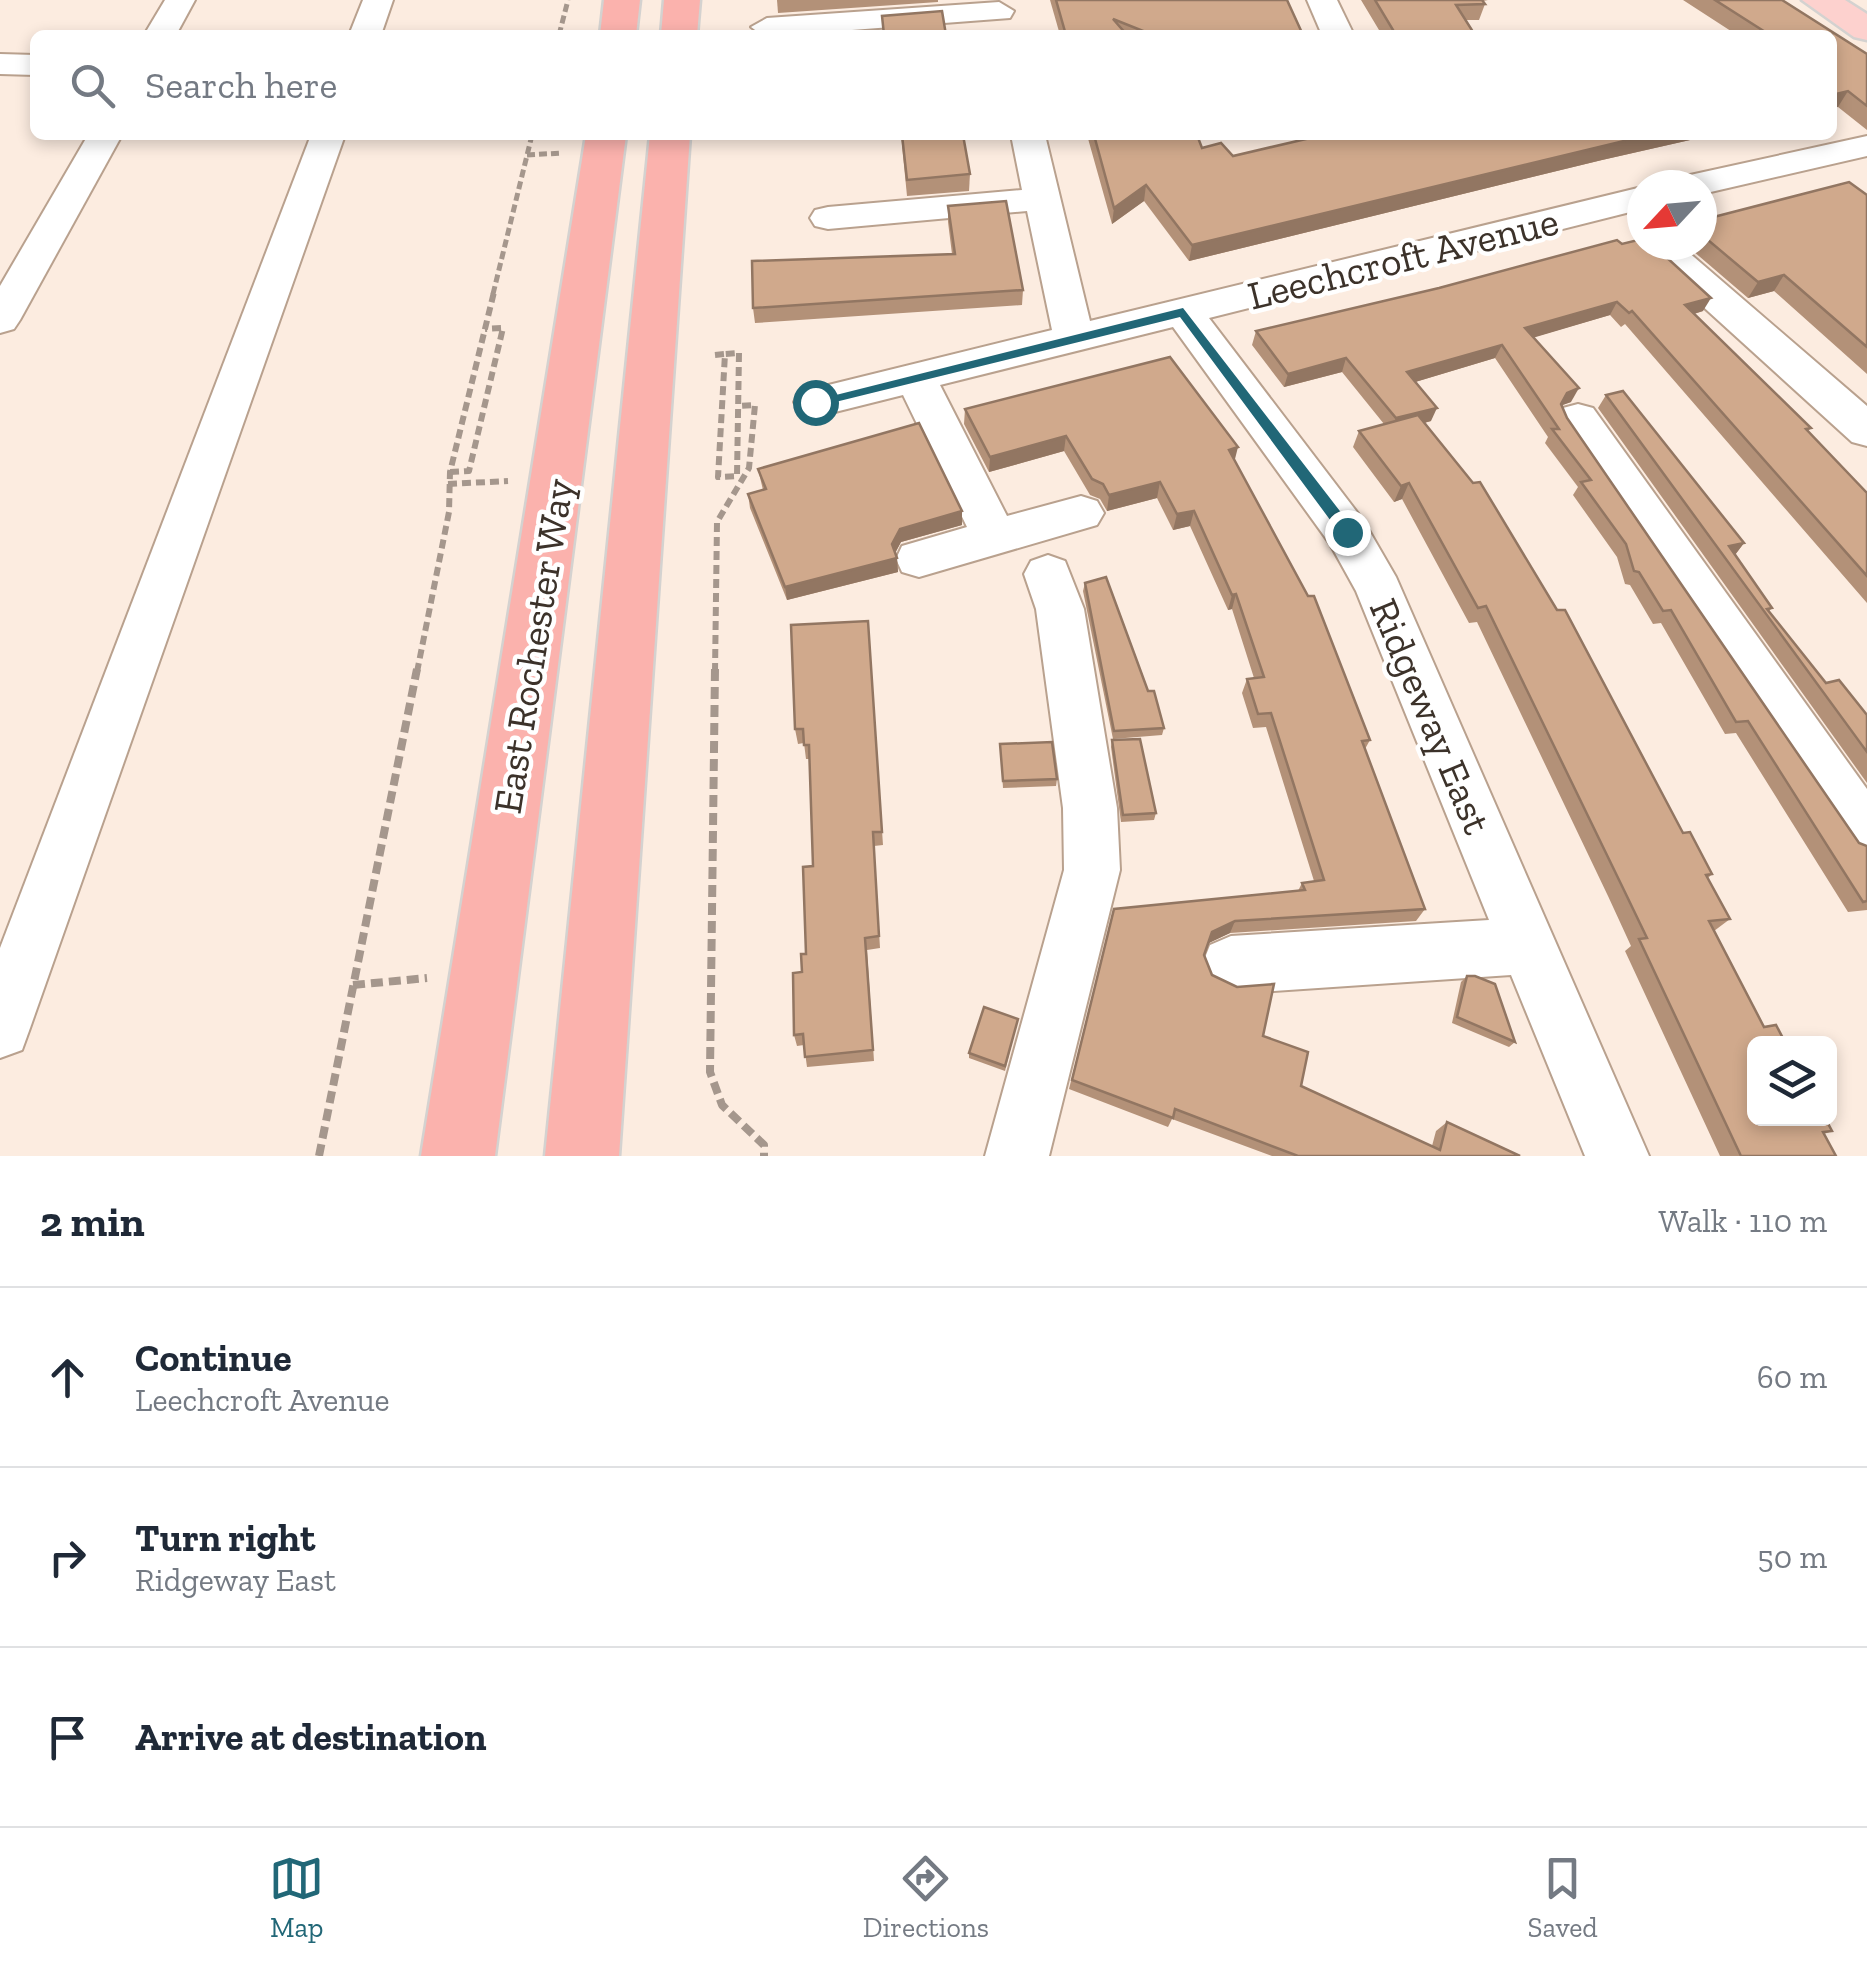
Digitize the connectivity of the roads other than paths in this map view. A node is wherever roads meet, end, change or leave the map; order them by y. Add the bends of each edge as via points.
1 (180, 0) edge
2 (378, 0) edge
3 (622, 0) edge
4 (682, 0) edge
5 (1322, 0) edge
6 (1820, 0) edge
7 (1000, 16) edge
8 (767, 21) edge
9 (1867, 28) edge
10 (163, 30) edge
11 (367, 30) edge
12 (619, 30) edge
13 (679, 30) edge
14 (1336, 30) edge
15 (0, 64) edge
16 (30, 65) edge
17 (102, 140) edge
18 (326, 140) edge
19 (605, 140) edge
20 (670, 140) edge
21 (1029, 140) edge
22 (1867, 146) edge
23 (1717, 180) edge
24 (1043, 198) junction
25 (1626, 202) edge
26 (828, 218) dead end
27 (1674, 260) edge
28 (1183, 312) junction
29 (0, 320) edge
30 (1074, 340) junction
31 (916, 378) junction
32 (815, 402) dead end
33 (1578, 419) dead end
34 (1867, 432) edge
35 (1080, 513) dead end
36 (995, 537) junction
37 (918, 559) dead end
38 (1048, 574) dead end
39 (1865, 829) edge
40 (1528, 946) junction
41 (1230, 964) dead end
42 (0, 1028) edge
43 (458, 1156) edge
44 (582, 1156) edge
45 (1017, 1156) edge
46 (1617, 1156) edge

1 - 10 street
2 - 11 street
3 - 12 highway
4 - 13 highway
5 - 14 street
6 - 9 main road
7 - 8 street
15 - 16 street
17 - 29 street
18 - 42 street
19 - 43 highway, East Rochester Way
20 - 44 highway, East Rochester Way
21 - 24 street
22 - 23 street
24 - 26 street
24 - 30 street
25 - 28 street, Leechcroft Avenue
27 - 34 street
28 - 30 street, Leechcroft Avenue
28 - 40 street, Ridgeway East via 1347,532 1379,590
30 - 31 street, Leechcroft Avenue
31 - 32 street, Leechcroft Avenue
31 - 36 street
33 - 39 street
35 - 36 street
36 - 37 street
38 - 45 street via 1060,610 1087,790 1092,870
40 - 41 street
40 - 46 street, Ridgeway East

